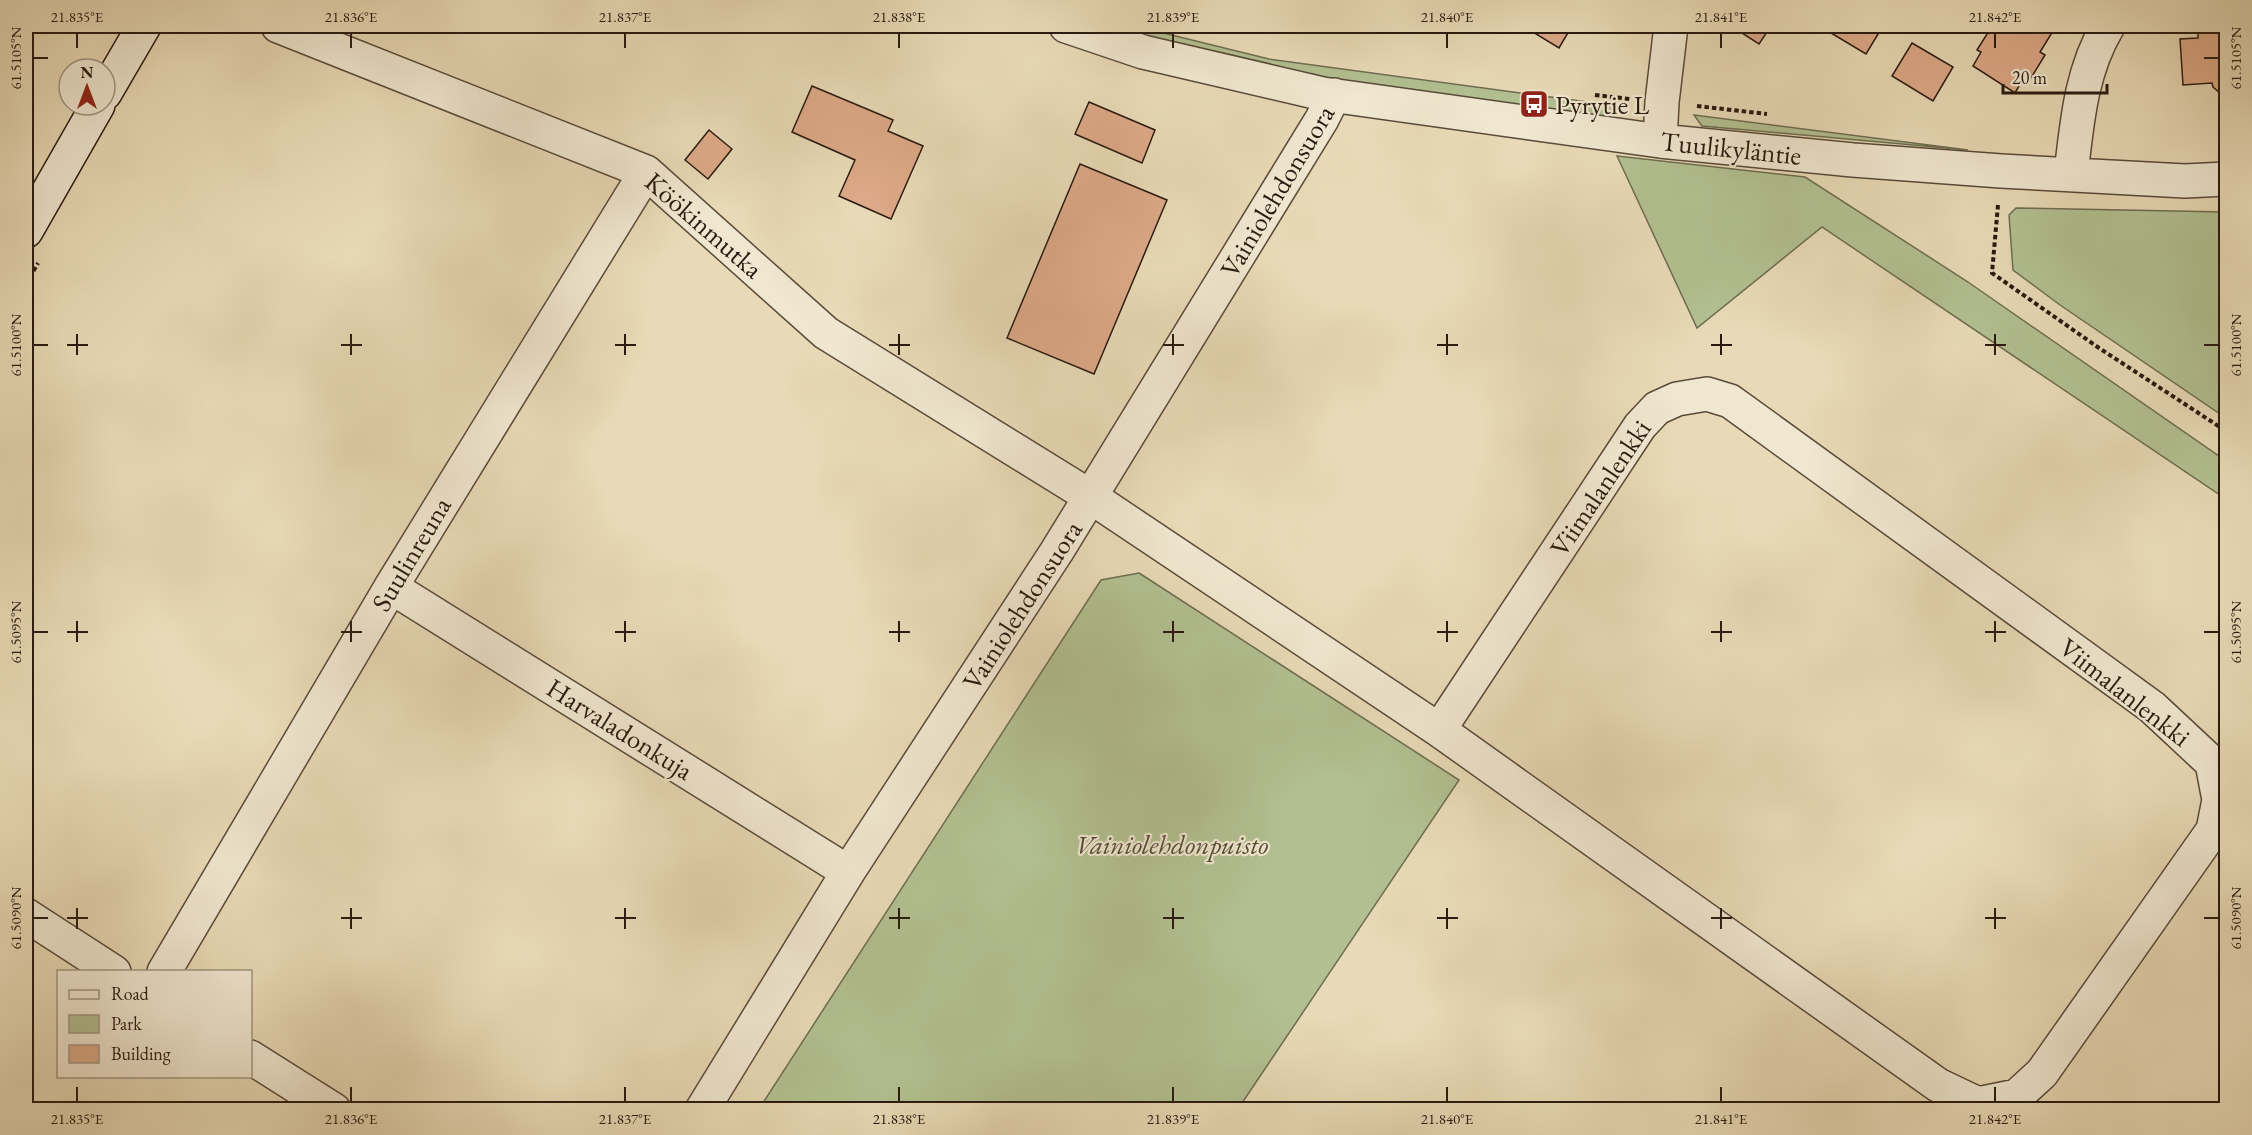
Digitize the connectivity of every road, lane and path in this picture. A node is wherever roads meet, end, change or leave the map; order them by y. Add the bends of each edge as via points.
1 (144, 26) edge
2 (278, 26) edge
3 (1066, 26) edge
4 (1671, 26) edge
5 (2108, 26) edge
6 (117, 72) edge
7 (1334, 95) junction
8 (91, 117) edge
9 (1660, 141) junction
10 (646, 172) junction
11 (2071, 174) junction
12 (2226, 179) edge
13 (26, 231) edge
14 (1090, 498) junction
15 (391, 587) junction
16 (1438, 730) junction
17 (848, 872) junction
18 (26, 915) edge
19 (111, 970) edge
20 (165, 970) edge
21 (252, 1058) edge
22 (334, 1110) edge
23 (702, 1110) edge

1 - 6 street
2 - 10 street, Köökinmutka
3 - 7 street, Tuulikyläntie via 1143,52
4 - 9 street
5 - 11 street via 2096,46 2078,106
7 - 9 street, Tuulikyläntie
7 - 14 street, Vainiolehdonsuora
8 - 13 street
9 - 11 street, Tuulikyläntie via 1853,160
10 - 14 street, Köökinmutka via 826,333
10 - 15 street, Suulinreuna
11 - 12 street, Tuulikyläntie via 2185,181
14 - 16 street, Viimalanlenkki
14 - 17 street, Vainiolehdonsuora
15 - 17 street, Harvaladonkuja
15 - 20 street, Suulinreuna
16 - 16 street, Viimalanlenkki via 1938,1085 1978,1104 2018,1096 2042,1073 2213,830 2219,800 2212,763 2152,707 1730,400 1707,394 1677,399 1657,408 1640,426
17 - 23 street, Vainiolehdonsuora
18 - 19 street
21 - 22 street

